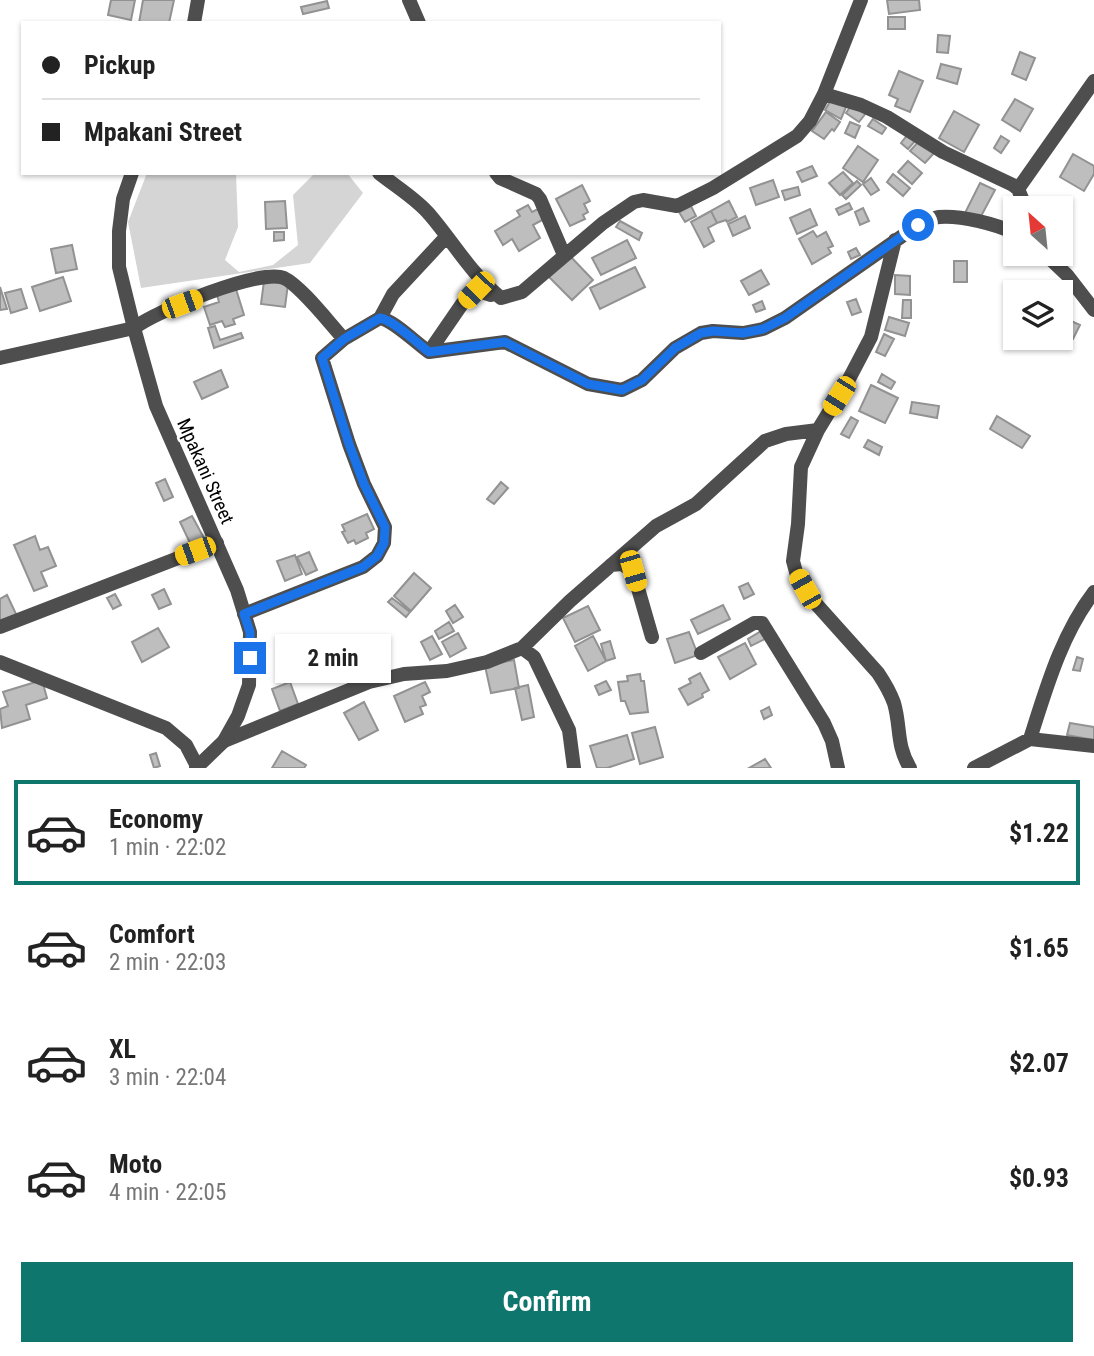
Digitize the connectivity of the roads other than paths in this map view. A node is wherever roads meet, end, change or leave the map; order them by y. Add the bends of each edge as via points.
1 (198, 0) edge
2 (409, 0) edge
3 (861, 0) edge
4 (194, 21) edge
5 (418, 21) edge
6 (1094, 81) edge
7 (824, 94) junction
8 (131, 175) edge
9 (381, 175) edge
10 (498, 175) edge
11 (1018, 190) junction
12 (1021, 196) edge
13 (1003, 229) edge
14 (446, 237) junction
15 (895, 240) junction
16 (564, 254) junction
17 (1058, 266) edge
18 (501, 298) junction
19 (1094, 310) edge
20 (380, 318) junction
21 (134, 328) junction
22 (344, 339) junction
23 (429, 352) junction
24 (0, 358) edge
25 (818, 430) junction
26 (217, 543) junction
27 (611, 565) junction
28 (1094, 592) edge
29 (244, 614) junction
30 (0, 627) edge
31 (652, 637) dead end
32 (522, 648) junction
33 (701, 653) dead end
34 (0, 662) edge
35 (1030, 739) junction
36 (224, 741) junction
37 (1094, 746) edge
38 (197, 768) edge
39 (574, 768) edge
40 (838, 768) edge
41 (910, 768) edge
42 (974, 768) edge

1 - 4 street
2 - 5 street
3 - 7 street
6 - 11 street
7 - 11 street via 887,117
7 - 16 street via 797,136 713,188 677,206 634,202
8 - 21 street, Mpakani Street via 118,231 119,267
9 - 14 street via 428,213
10 - 16 street via 536,194
11 - 12 street
13 - 15 street via 935,218
14 - 18 street via 472,272
14 - 20 street via 393,294
15 - 23 street via 785,318 743,333 701,333 675,348 642,380 622,390 588,384 505,342
15 - 25 street via 871,337
16 - 18 street via 522,292
17 - 19 street
18 - 23 street via 476,290
20 - 22 street
20 - 23 street via 390,320
21 - 22 street via 146,318 182,304 274,276 297,288
21 - 24 street
21 - 26 street, Mpakani Street via 159,414
22 - 29 street via 322,358 352,454 385,527 384,543 363,567
25 - 27 street via 765,441 696,504 656,526
25 - 41 street via 799,478 793,561 809,596 885,684 894,704 900,747
26 - 29 street, Mpakani Street
26 - 30 street
27 - 31 street via 622,564 633,571
27 - 32 street
28 - 35 street via 1052,668
29 - 36 street, Mpakani Street via 250,632 249,685 239,716
32 - 36 street via 447,671 369,682
32 - 39 street via 534,657 569,730
33 - 40 street via 754,623 762,623 824,723
34 - 38 street via 166,728 186,745
35 - 37 street
35 - 42 street
36 - 38 street, Mpakani Street

